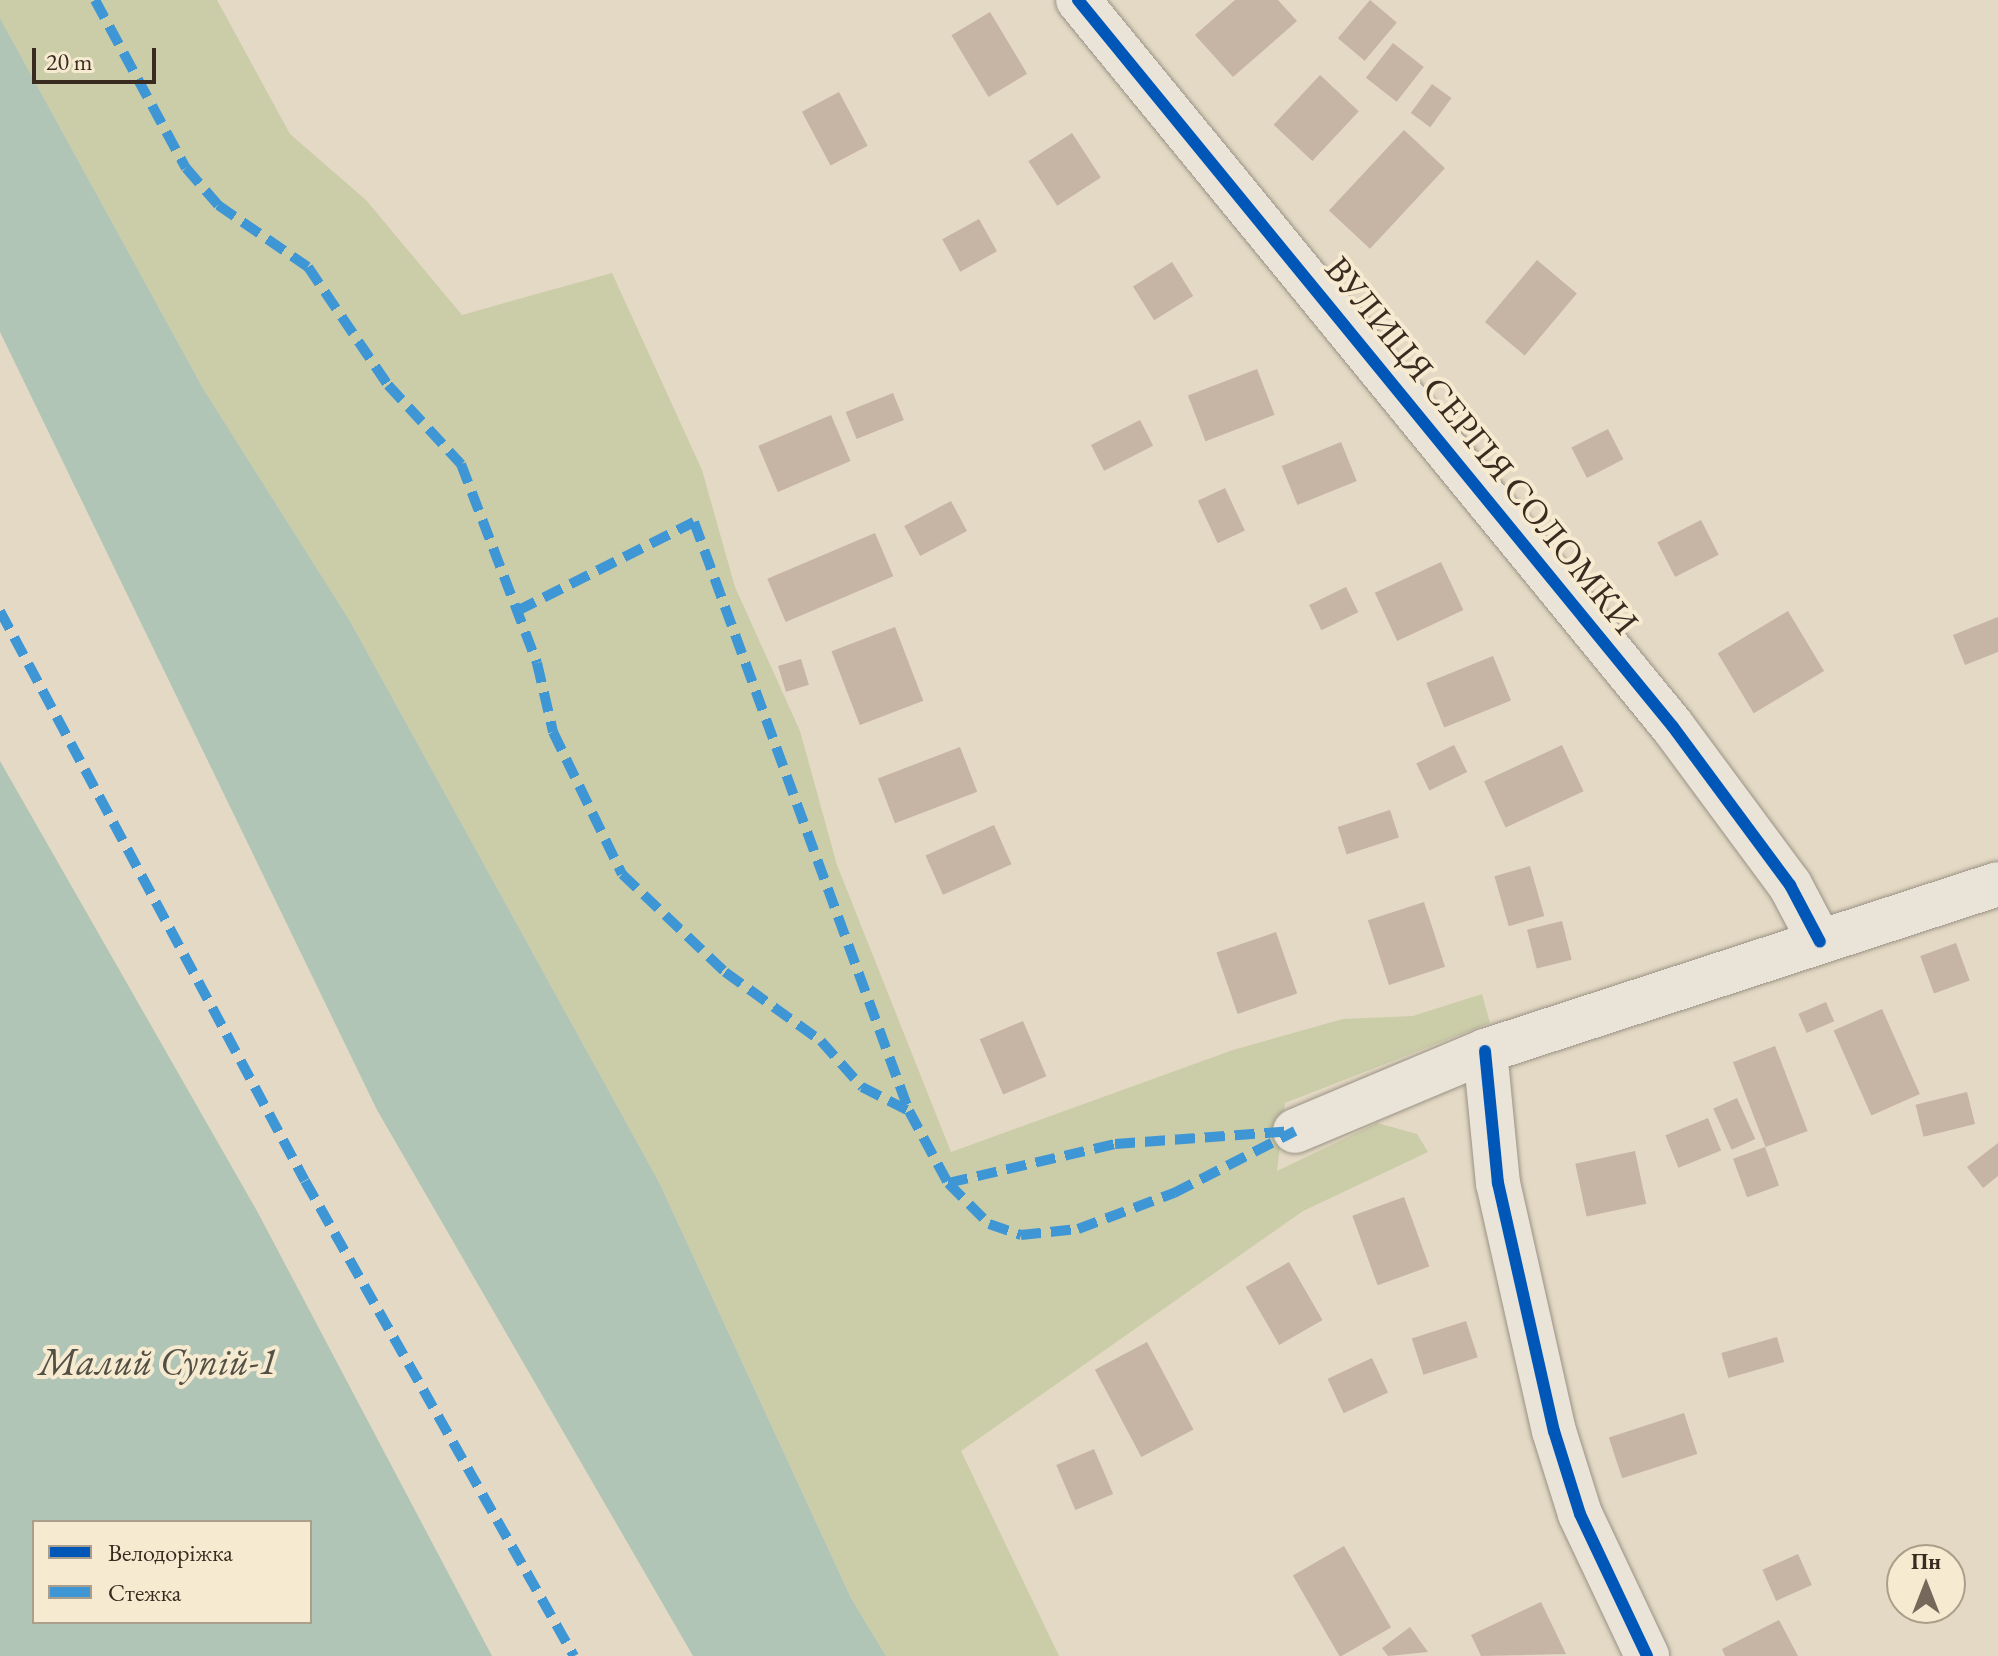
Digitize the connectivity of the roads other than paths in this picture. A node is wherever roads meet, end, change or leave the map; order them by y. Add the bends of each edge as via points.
1 (1078, 0) edge
2 (1998, 884) edge
3 (1820, 942) junction
4 (1485, 1051) junction
5 (1295, 1131) dead end
6 (1647, 1656) edge

1 - 3 street, ВУЛИЦЯ СЕРГІЯ СОЛОМКИ via 1663,715 1790,885
2 - 3 street
3 - 4 street
4 - 5 street
4 - 6 street via 1498,1183 1554,1431 1580,1514

